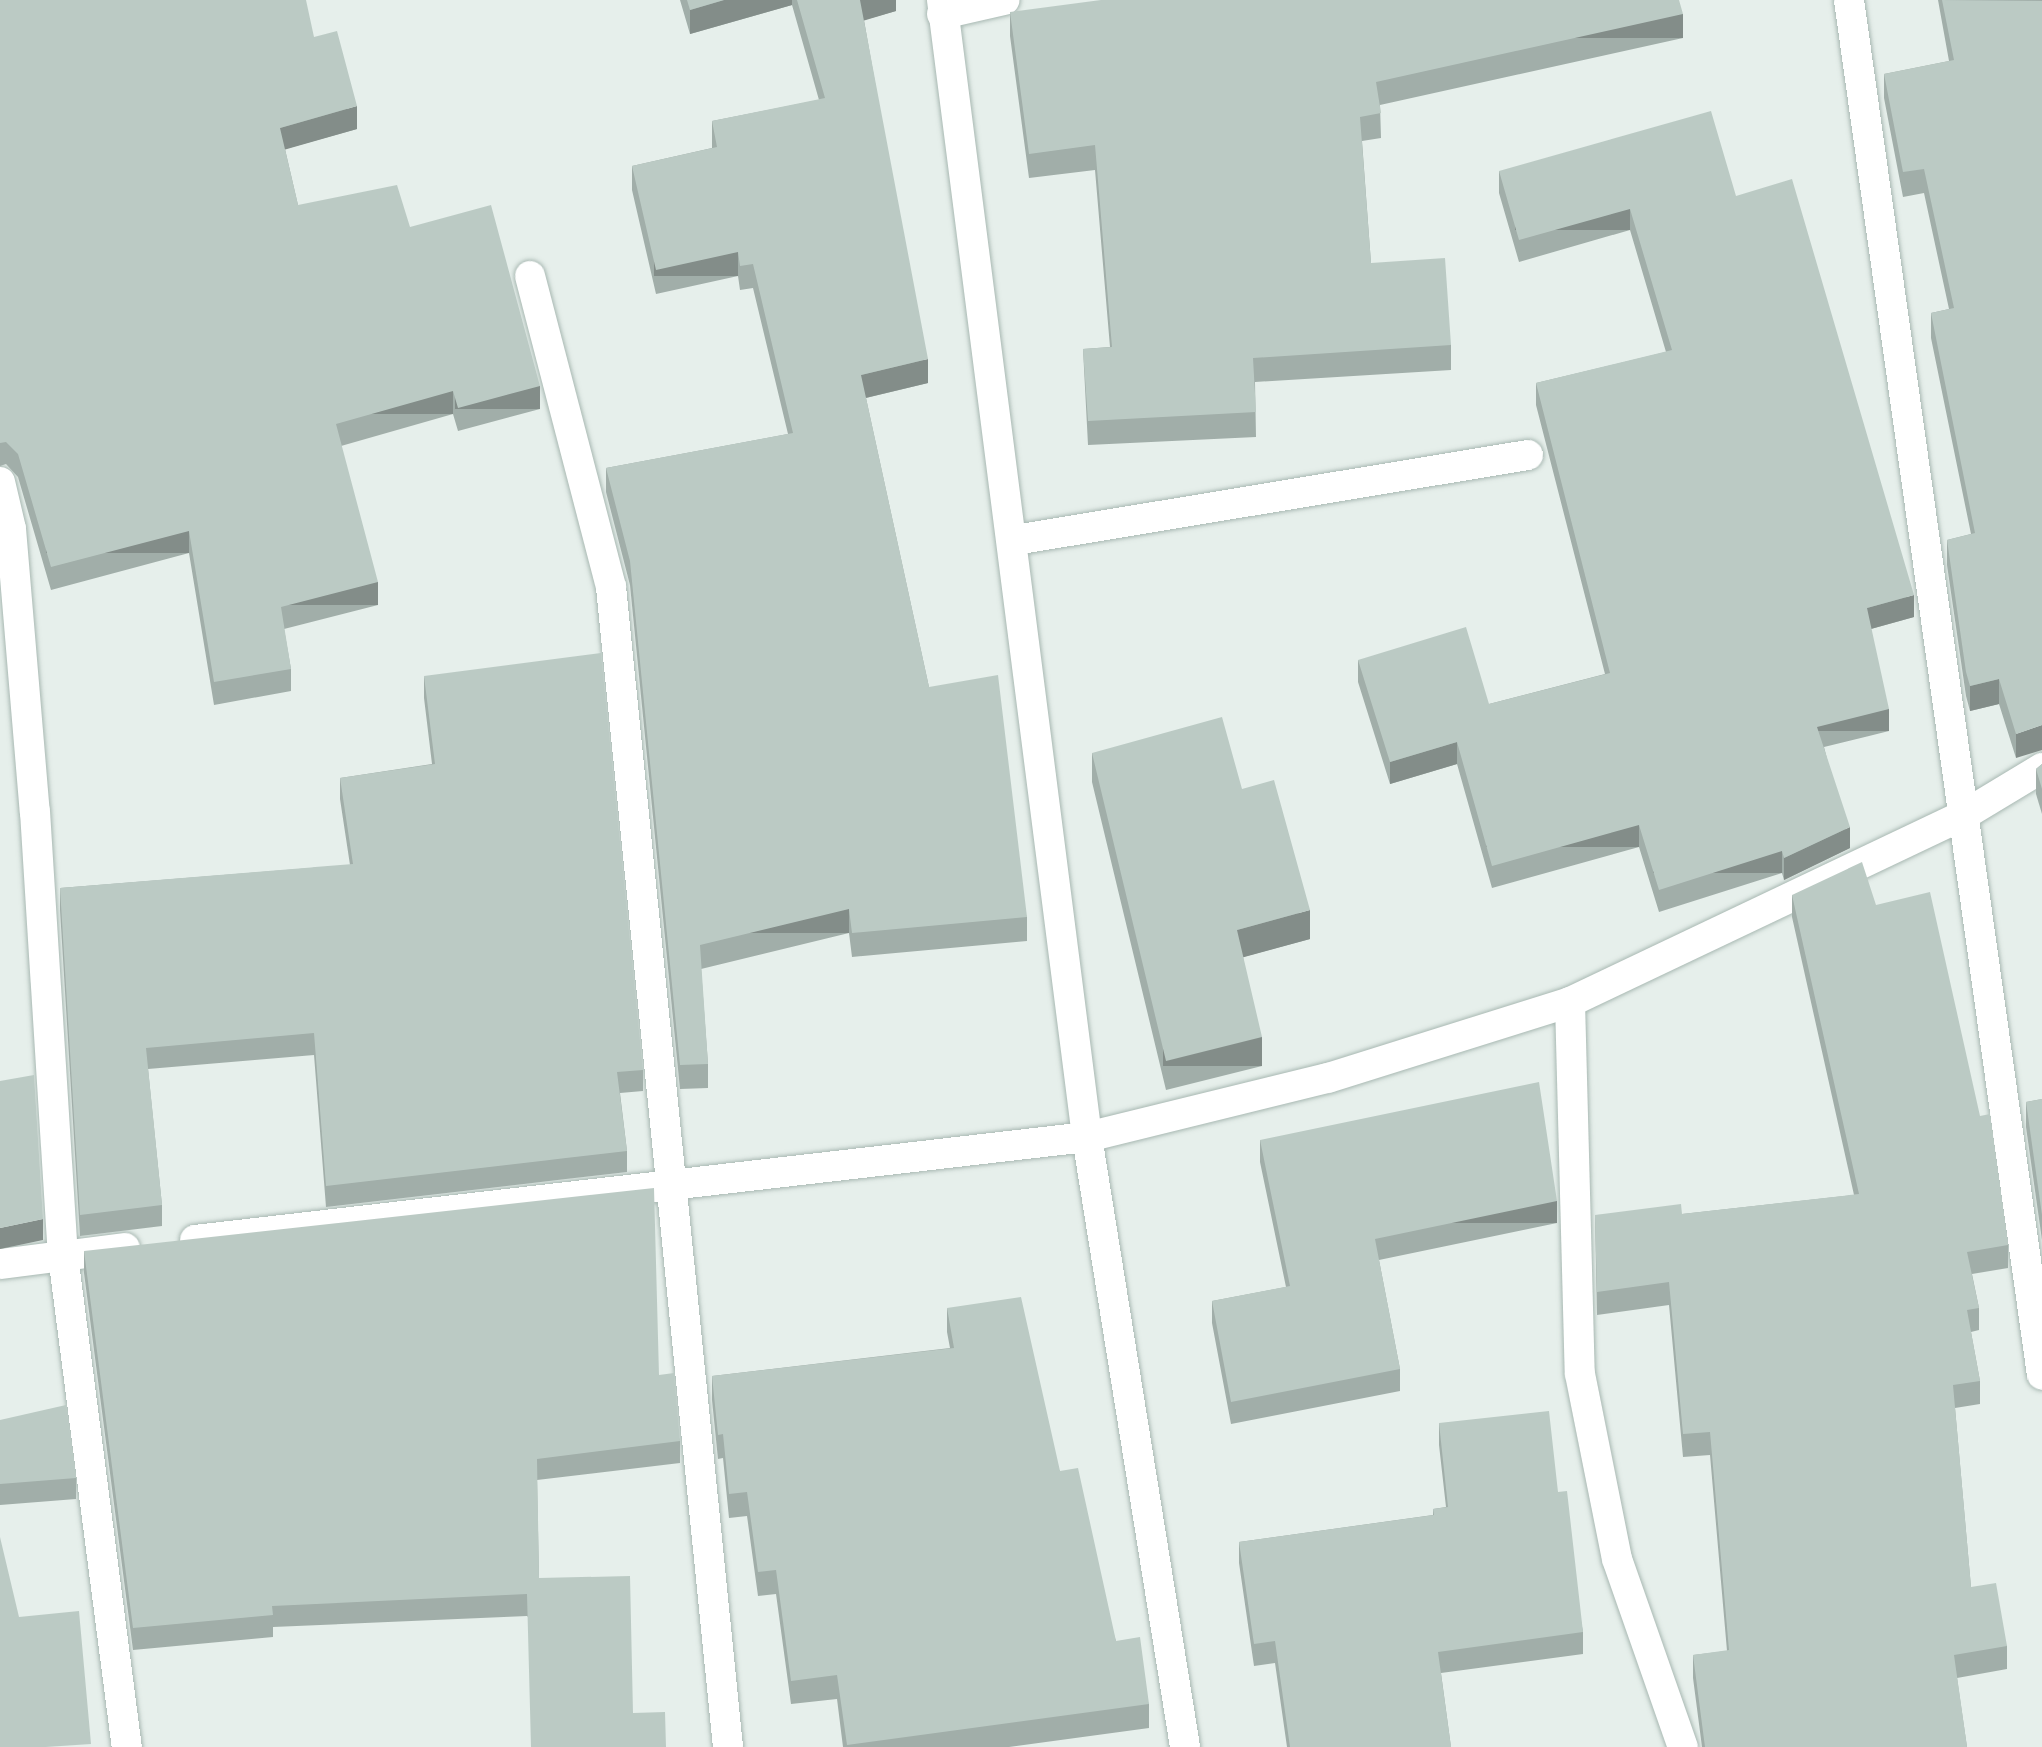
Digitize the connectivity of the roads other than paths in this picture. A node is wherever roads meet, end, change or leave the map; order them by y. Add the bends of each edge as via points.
1 (1004, 0) edge
2 (1849, 0) edge
3 (942, 7) edge
4 (530, 276) dead end
5 (1528, 454) dead end
6 (0, 482) edge
7 (6, 529) edge
8 (1014, 540) junction
9 (2042, 768) edge
10 (1964, 814) junction
11 (1570, 1002) junction
12 (1088, 1137) junction
13 (672, 1181) junction
14 (63, 1256) junction
15 (0, 1264) edge
16 (2042, 1375) edge
17 (127, 1747) edge
18 (728, 1747) edge
19 (1185, 1747) edge
20 (1683, 1747) edge

1 - 3 street
2 - 10 street
3 - 8 street
4 - 13 street via 610,587
5 - 8 street
6 - 7 street
7 - 14 street
8 - 12 street
9 - 10 street
10 - 11 street
10 - 16 street
11 - 12 street via 1328,1078
11 - 20 street via 1580,1374 1617,1559
12 - 13 street
12 - 19 street
13 - 14 street
13 - 18 street
14 - 15 street
14 - 17 street

